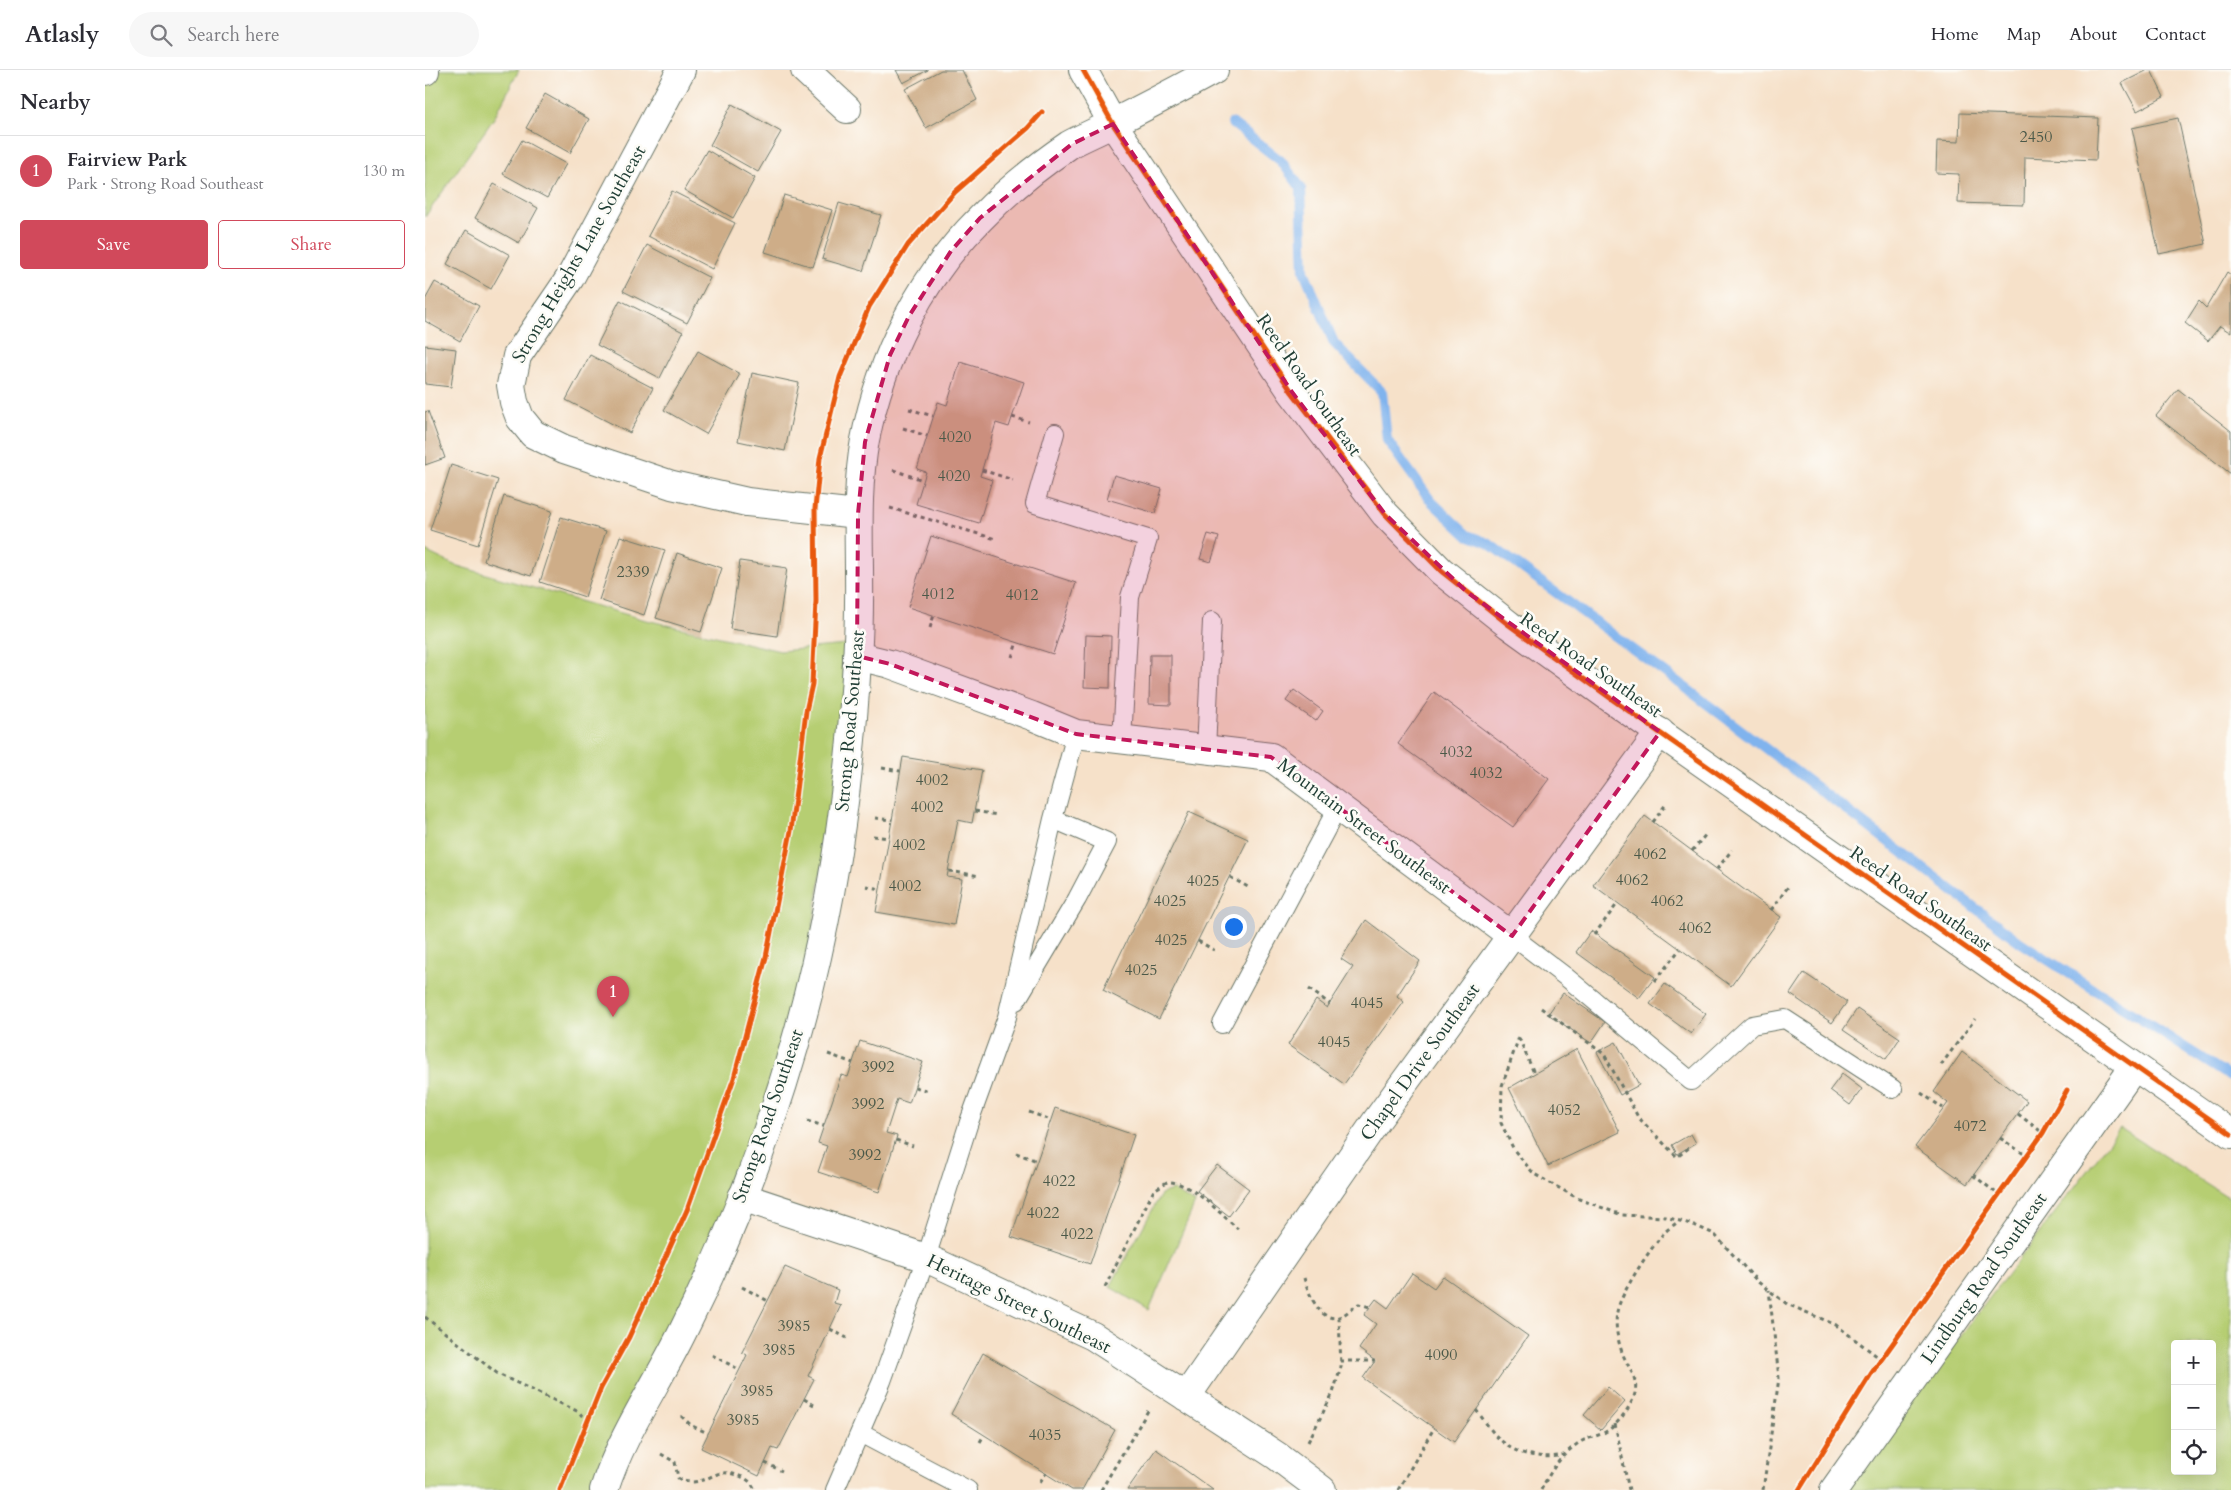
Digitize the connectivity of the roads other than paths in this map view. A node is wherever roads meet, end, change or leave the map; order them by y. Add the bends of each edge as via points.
1 (681, 70) edge
2 (805, 70) edge
3 (1083, 70) edge
4 (1215, 70) edge
5 (847, 109) dead end
6 (1113, 124) junction
7 (1055, 433) dead end
8 (858, 514) junction
9 (1212, 621) dead end
10 (857, 656) junction
11 (1660, 732) junction
12 (1077, 734) junction
13 (1122, 740) junction
14 (1206, 750) junction
15 (1338, 807) junction
16 (1053, 819) junction
17 (1512, 936) junction
18 (1007, 1017) junction
19 (1222, 1024) dead end
20 (2134, 1066) junction
21 (1893, 1089) dead end
22 (2231, 1134) edge
23 (742, 1197) junction
24 (926, 1258) junction
25 (1186, 1397) junction
26 (860, 1433) junction
27 (604, 1490) edge
28 (835, 1490) edge
29 (968, 1490) edge
30 (1322, 1490) edge
31 (1834, 1490) edge

1 - 8 street, Strong Heights Lane Southeast via 570,278 517,356 511,385 514,402 533,434 564,449 672,484 747,502
2 - 5 street
3 - 6 street, Reed Road Southeast
4 - 6 street, Strong Road Southeast
6 - 8 street, Strong Road Southeast via 1072,144 1021,182 980,218 928,283 890,355 876,396 865,442
6 - 11 street, Reed Road Southeast via 1292,392 1385,514 1441,571 1467,592
7 - 13 lane via 1035,504 1148,539 1130,597
8 - 10 street, Strong Road Southeast
9 - 14 lane
10 - 12 street, Mountain Street Southeast via 890,664
10 - 23 street, Strong Road Southeast via 848,770 825,913 794,1046
11 - 17 street, Chapel Drive Southeast
11 - 20 street, Reed Road Southeast
12 - 13 street, Mountain Street Southeast
12 - 16 lane
13 - 14 street, Mountain Street Southeast
14 - 15 street, Mountain Street Southeast via 1271,757
15 - 17 street, Mountain Street Southeast
15 - 19 lane
16 - 18 lane
16 - 18 lane via 1107,842
17 - 21 lane via 1691,1081 1751,1025 1785,1020
17 - 25 street, Chapel Drive Southeast via 1377,1120
18 - 24 lane via 969,1122
20 - 22 street, Reed Road Southeast
20 - 31 street, Lindburg Road Southeast
23 - 24 street, Heritage Street Southeast
23 - 27 street, Strong Road Southeast via 702,1293 614,1460
24 - 25 street, Heritage Street Southeast via 1093,1336
24 - 26 lane
25 - 30 street, Heritage Street Southeast
26 - 28 lane
26 - 29 lane

